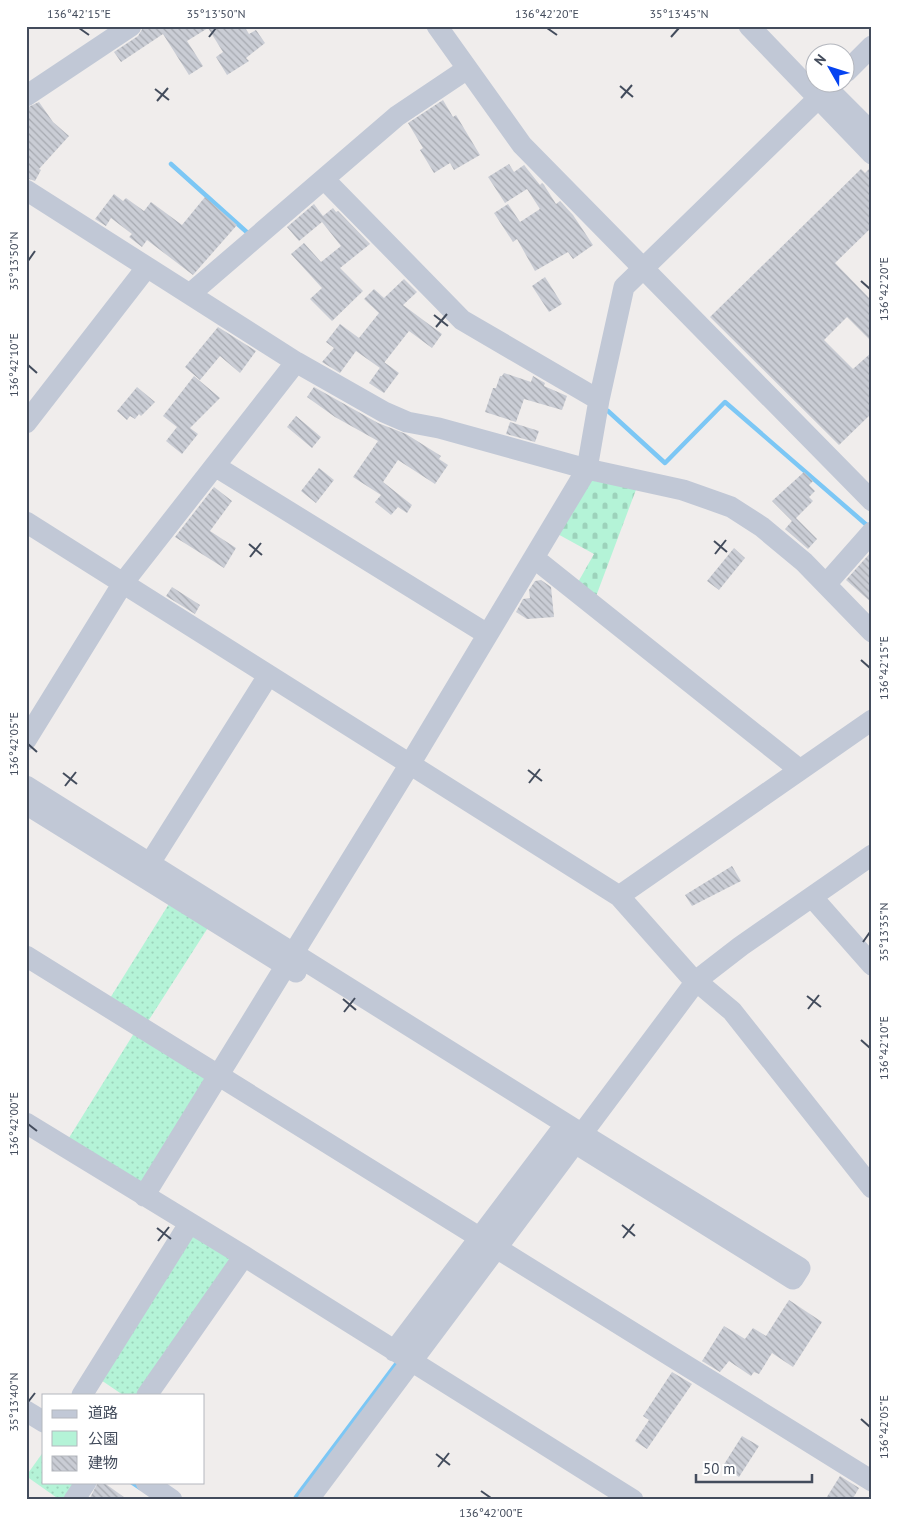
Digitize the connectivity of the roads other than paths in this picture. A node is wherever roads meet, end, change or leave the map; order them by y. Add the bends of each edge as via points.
1 (131, 26) edge
2 (437, 26) edge
3 (749, 26) edge
4 (872, 46) edge
5 (856, 62) edge
6 (467, 69) junction
7 (806, 73) edge
8 (825, 92) edge
9 (828, 92) edge
10 (829, 92) edge
11 (26, 96) edge
12 (872, 133) edge
13 (872, 154) edge
14 (324, 179) junction
15 (26, 190) edge
16 (148, 267) junction
17 (644, 269) junction
18 (190, 294) junction
19 (296, 362) junction
20 (599, 400) junction
21 (26, 423) edge
22 (215, 466) junction
23 (587, 469) junction
24 (872, 501) edge
25 (26, 522) edge
26 (872, 532) edge
27 (534, 558) junction
28 (123, 583) junction
29 (826, 583) junction
30 (872, 632) edge
31 (488, 634) junction
32 (268, 676) junction
33 (872, 720) edge
34 (26, 740) edge
35 (410, 764) junction
36 (800, 770) junction
37 (26, 786) edge
38 (26, 804) edge
39 (872, 855) edge
40 (150, 863) junction
41 (619, 896) junction
42 (812, 897) junction
43 (26, 956) edge
44 (289, 959) junction
45 (872, 965) edge
46 (698, 980) junction
47 (218, 1075) junction
48 (26, 1123) edge
49 (570, 1139) junction
50 (872, 1188) edge
51 (144, 1196) junction
52 (189, 1224) junction
53 (488, 1243) junction
54 (244, 1256) junction
55 (402, 1356) junction
56 (83, 1394) edge
57 (148, 1394) edge
58 (26, 1412) edge
59 (42, 1421) edge
60 (872, 1482) edge
61 (85, 1484) edge
62 (149, 1484) edge
63 (74, 1500) edge
64 (172, 1500) edge
65 (308, 1500) edge
66 (633, 1500) edge

1 - 11 street
2 - 6 street
3 - 7 street
4 - 5 street
6 - 14 street via 397,116
6 - 17 street via 522,145
8 - 17 street
9 - 13 street
10 - 12 street
14 - 18 street
14 - 20 street via 462,320
15 - 16 street
16 - 18 street
16 - 21 street
17 - 20 street via 624,287
17 - 24 street
18 - 19 street
19 - 22 street
19 - 23 street via 407,422
20 - 23 street
22 - 28 street
22 - 31 street
23 - 27 street
23 - 29 street via 683,490 731,507 762,527
25 - 28 street
26 - 29 street
27 - 31 street
27 - 36 street
28 - 32 street
28 - 34 street
29 - 30 street
31 - 35 street
32 - 35 street
32 - 40 street
33 - 36 street
35 - 41 street
35 - 44 street
36 - 41 street
37 - 40 street
38 - 44 street
39 - 42 street
40 - 44 street
41 - 46 street via 689,975
42 - 45 street
42 - 46 street
43 - 47 street
44 - 47 street
44 - 49 street
46 - 49 street
46 - 50 street via 732,1011
47 - 51 street
47 - 53 street
48 - 51 street
49 - 49 street via 800,1268 793,1278
49 - 53 street
51 - 52 street
52 - 54 street
52 - 56 street
53 - 55 street
53 - 60 street
54 - 55 street
54 - 57 street
55 - 65 street
55 - 66 street
58 - 59 street
61 - 63 street
62 - 64 street

